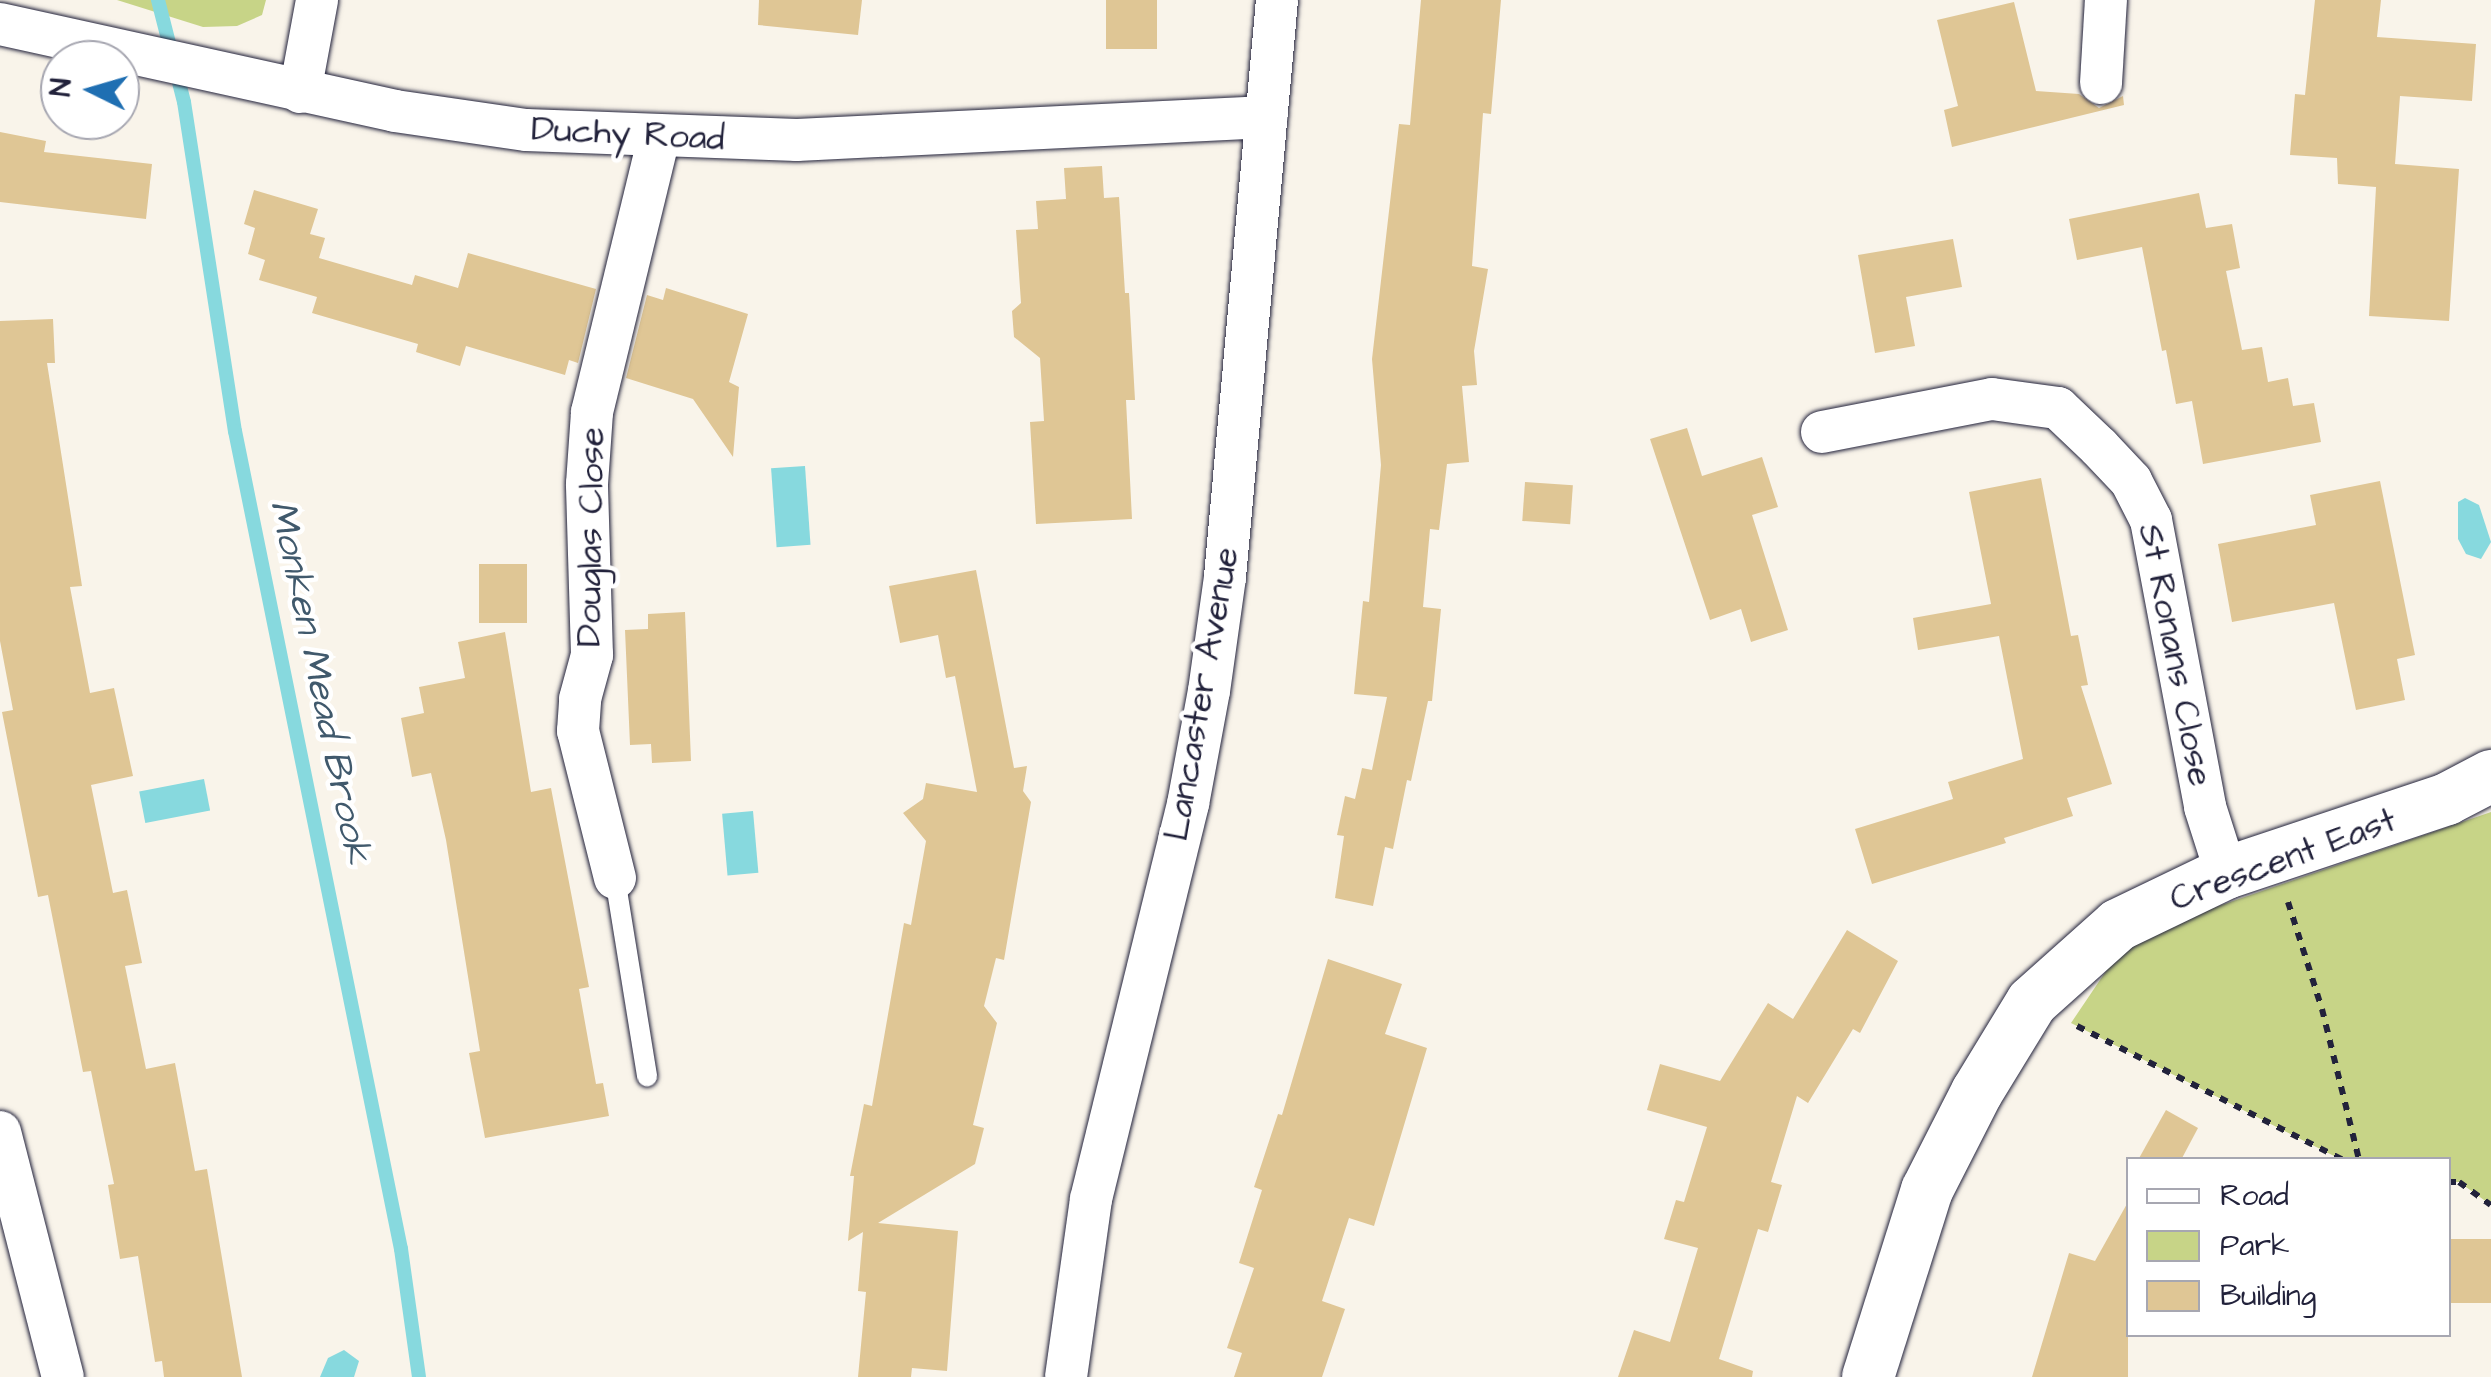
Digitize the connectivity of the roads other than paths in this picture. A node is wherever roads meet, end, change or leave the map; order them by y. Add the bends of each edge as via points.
1 (317, 0) edge
2 (1276, 0) edge
3 (2106, 0) edge
4 (0, 24) edge
5 (2102, 82) dead end
6 (300, 92) junction
7 (1266, 117) junction
8 (658, 137) junction
9 (1822, 432) dead end
10 (2491, 776) edge
11 (2250, 865) junction
12 (615, 878) joint
13 (648, 1076) dead end
14 (0, 1132) edge
15 (63, 1377) edge
16 (1066, 1377) edge
17 (1868, 1377) edge

1 - 6 street
2 - 7 street, Lancaster Avenue
3 - 5 street
4 - 6 street, Duchy Road
6 - 8 street, Duchy Road via 526,130
7 - 8 street, Duchy Road via 854,138
7 - 16 street, Lancaster Avenue via 1209,690 1188,804 1091,1199
8 - 12 street, Douglas Close via 592,412 588,466 592,655 578,730
9 - 11 street, St Ronans Close via 1992,399 2058,408 2100,447 2131,482 2151,520 2205,808
10 - 11 street, Crescent East via 2447,800
11 - 17 street, Crescent East via 2118,925 2032,1002 1927,1190
12 - 13 lane
14 - 15 street

